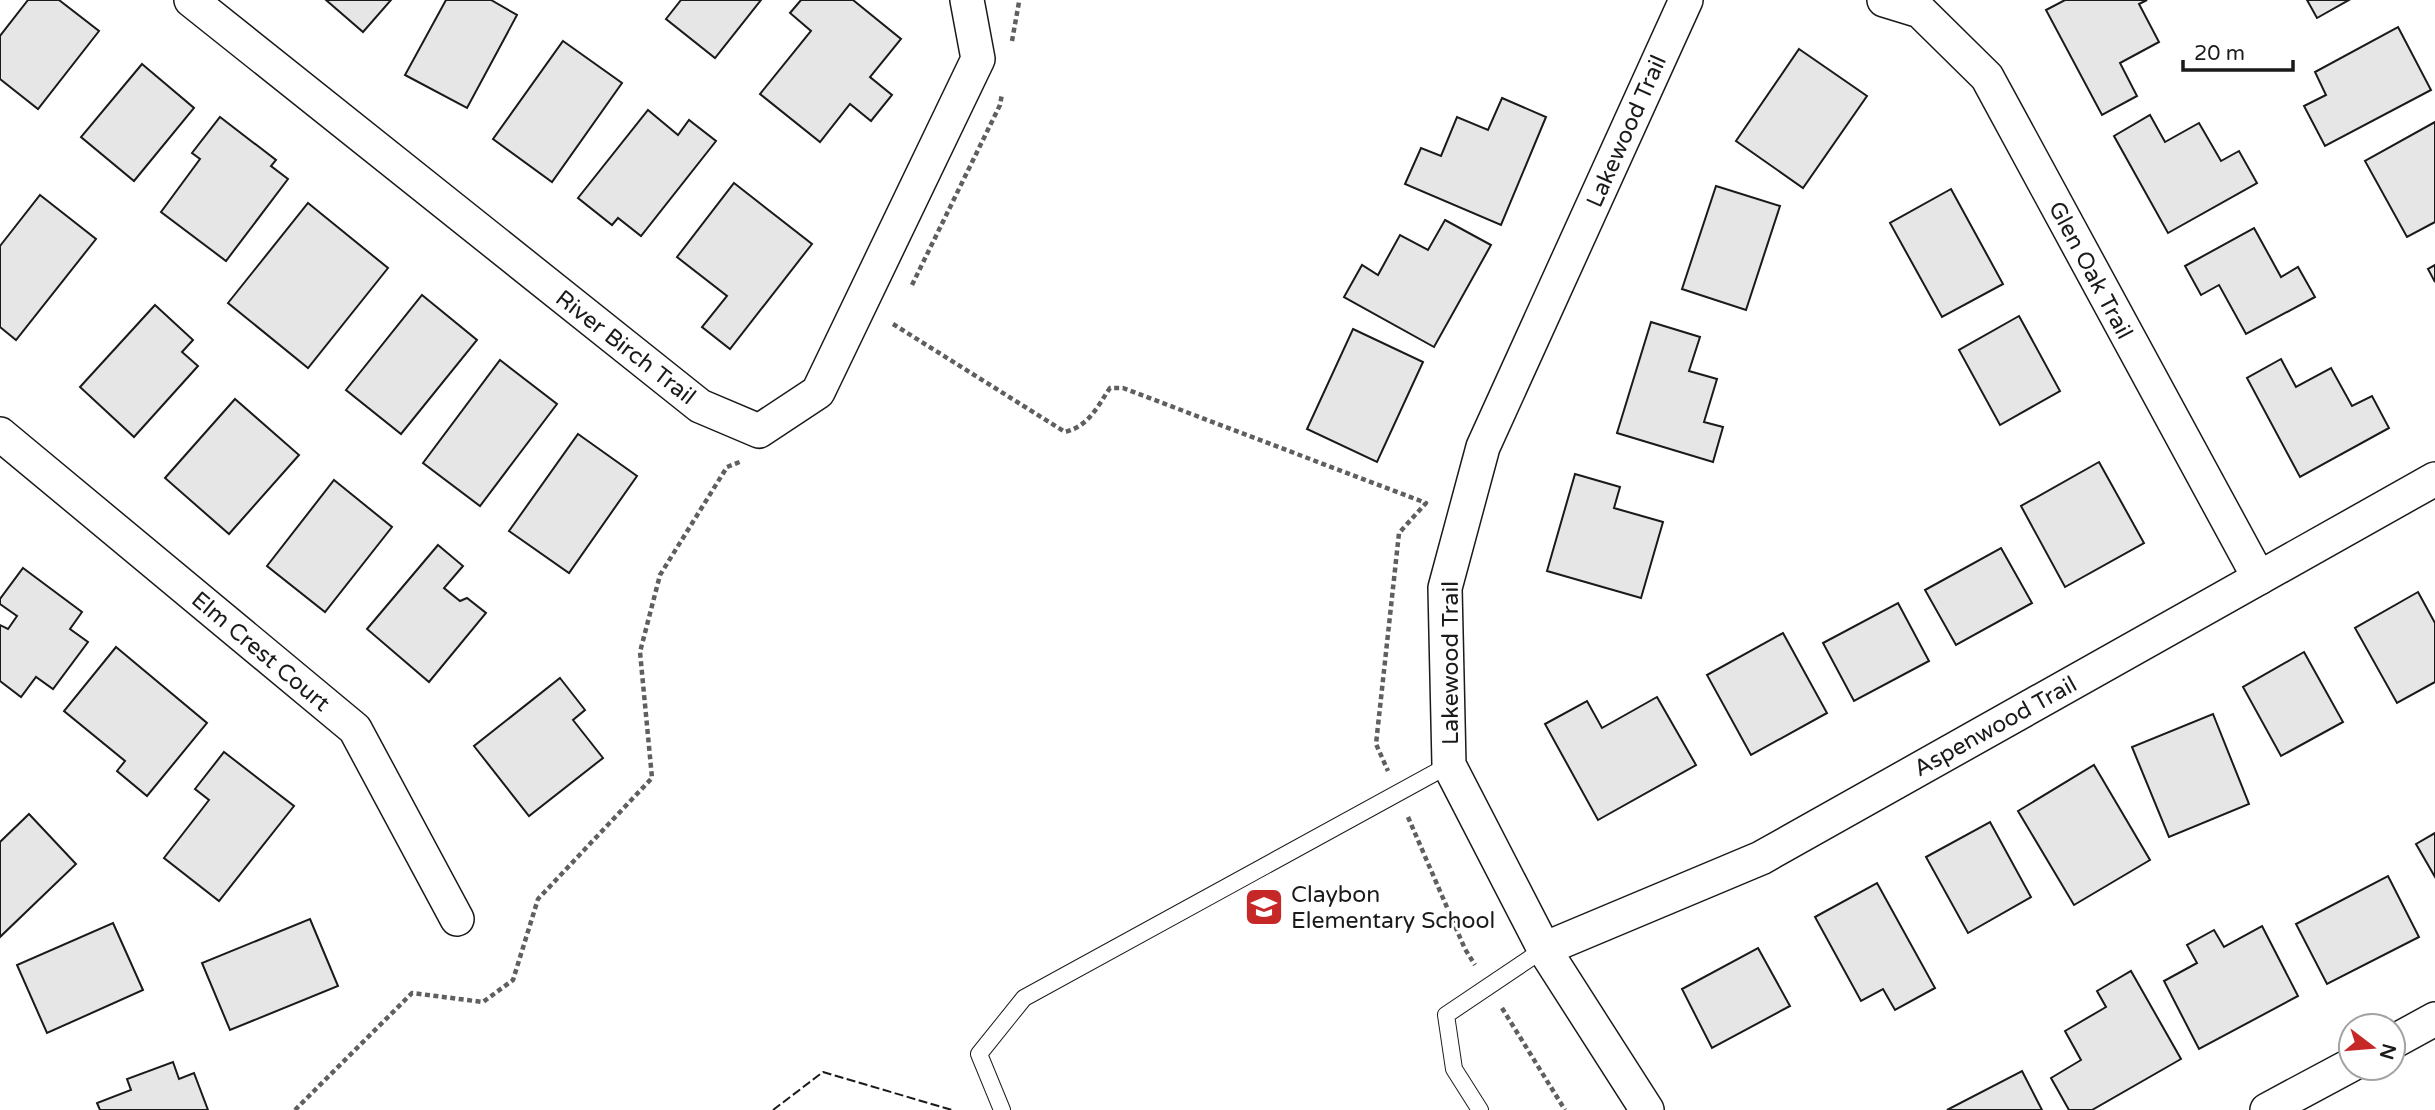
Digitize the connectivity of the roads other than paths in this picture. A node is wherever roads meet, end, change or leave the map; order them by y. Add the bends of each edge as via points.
1 (191, 0) edge
2 (967, 0) edge
3 (1686, 0) edge
4 (1884, 0) edge
5 (0, 434) edge
6 (2435, 479) edge
7 (2259, 578) junction
8 (1449, 765) junction
9 (457, 919) dead end
10 (1544, 949) junction
11 (2435, 1019) edge
12 (2407, 1034) edge
13 (2337, 1072) edge
14 (1002, 1110) edge
15 (1480, 1110) edge
16 (1647, 1110) edge
17 (2267, 1110) edge

1 - 2 street, River Birch Trail via 700,406 759,431 818,392 994,56
3 - 8 street, Lakewood Trail via 1483,447 1445,588
4 - 7 street, Glen Oak Trail via 1920,11 1987,77
5 - 9 street, Elm Crest Court via 355,729
6 - 7 street, Aspenwood Trail
7 - 10 street, Aspenwood Trail via 1761,858
8 - 10 street, Lakewood Trail
8 - 14 lane via 1024,998 979,1054
10 - 15 lane via 1446,1015 1454,1069
10 - 16 street, Lakewood Trail
11 - 12 street
13 - 17 street

